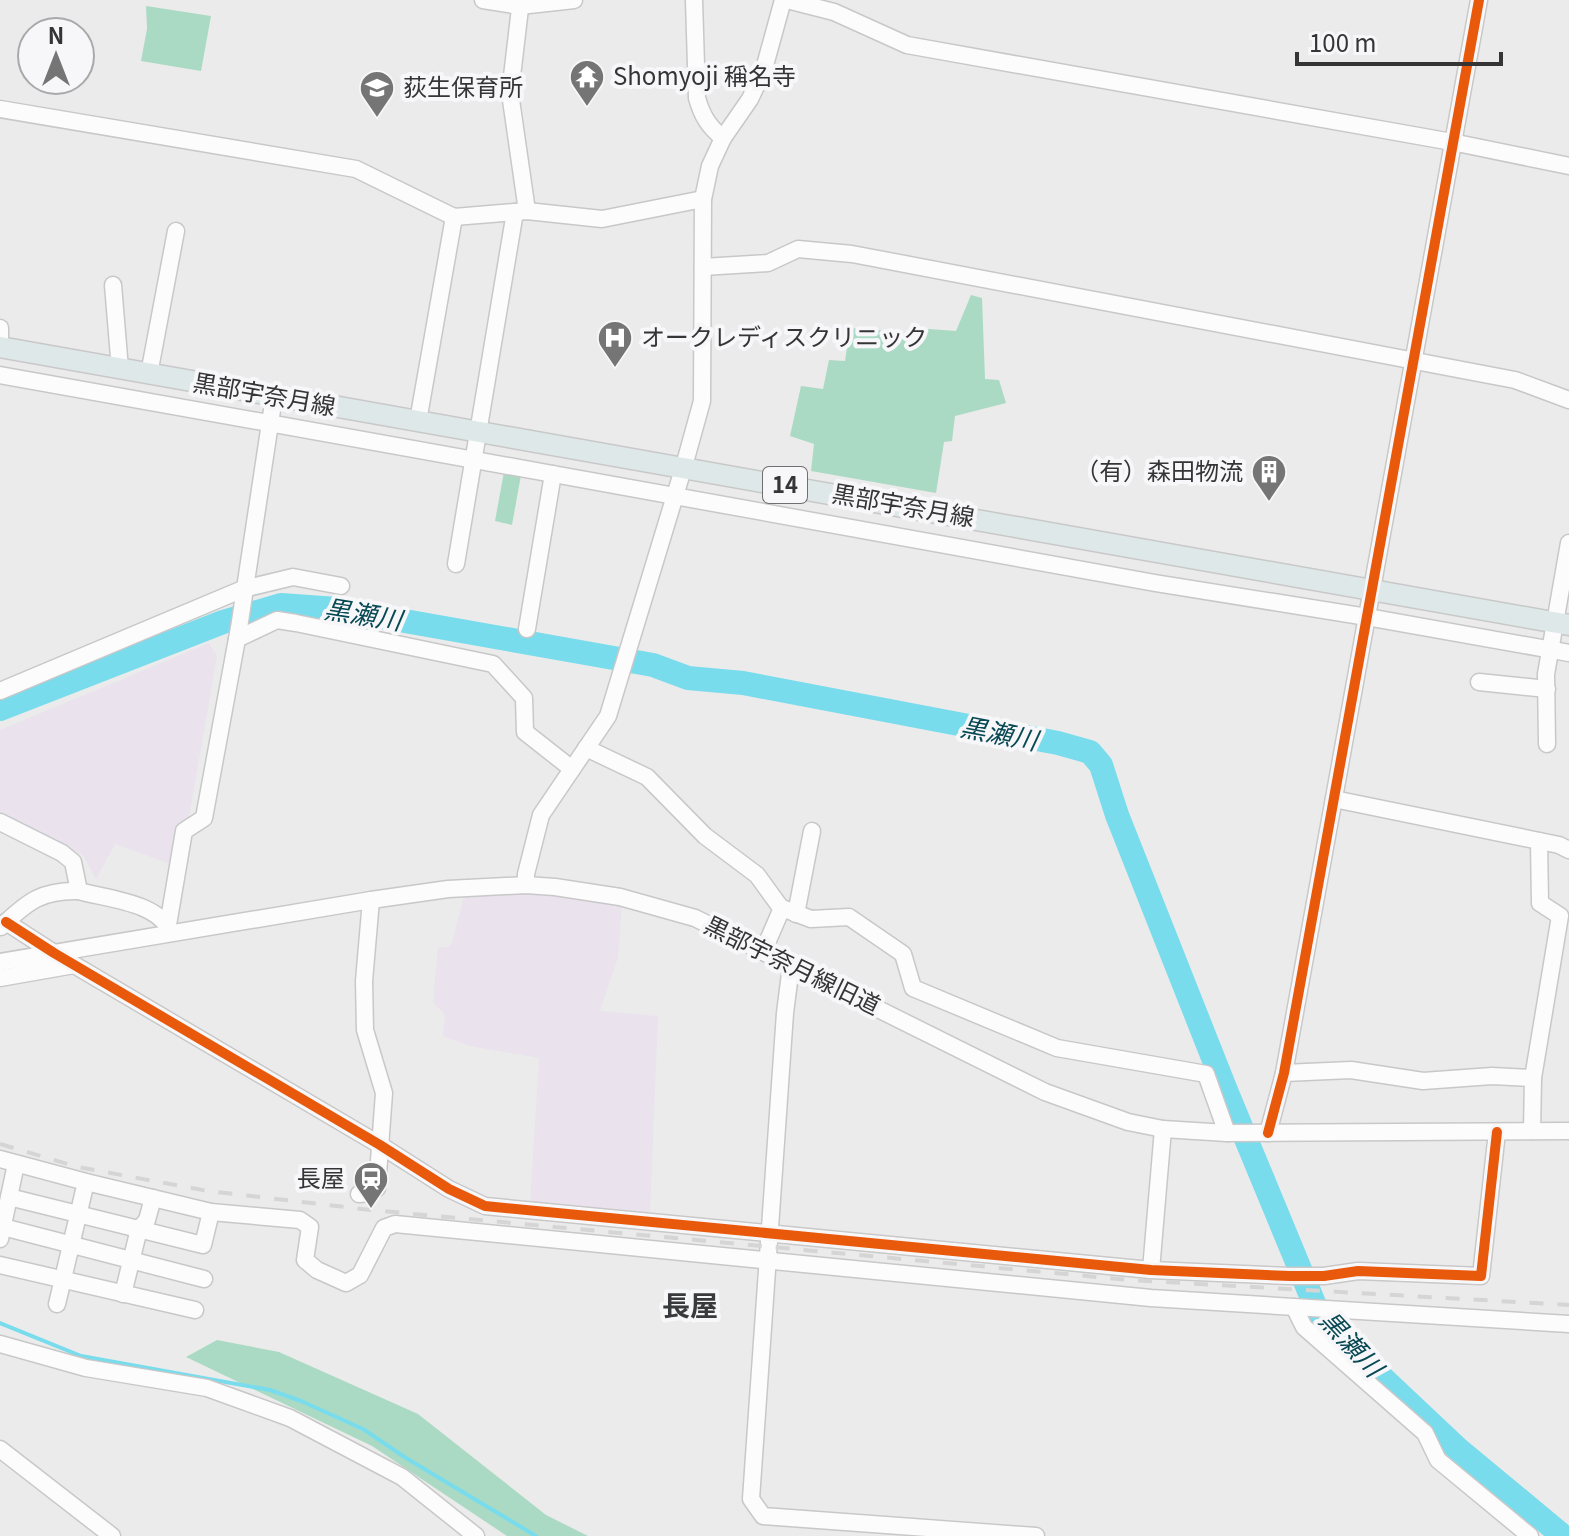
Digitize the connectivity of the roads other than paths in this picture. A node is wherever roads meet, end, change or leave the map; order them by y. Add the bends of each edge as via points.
1 (483, 0) edge
2 (574, 0) edge
3 (694, 0) edge
4 (785, 0) edge
5 (1479, 0) edge
6 (521, 3) edge
7 (0, 109) edge
8 (723, 138) junction
9 (1452, 142) junction
10 (1569, 166) edge
11 (703, 199) junction
12 (521, 211) junction
13 (454, 217) junction
14 (176, 231) dead end
15 (703, 267) junction
16 (113, 285) dead end
17 (0, 328) edge
18 (0, 347) edge
19 (1413, 362) junction
20 (120, 369) junction
21 (149, 374) junction
22 (0, 375) edge
23 (274, 397) junction
24 (1569, 400) edge
25 (418, 421) junction
26 (270, 423) junction
27 (479, 432) junction
28 (474, 460) junction
29 (684, 466) junction
30 (553, 474) junction
31 (675, 495) junction
32 (1569, 543) edge
33 (456, 564) dead end
34 (341, 586) dead end
35 (1372, 591) junction
36 (243, 594) junction
37 (1367, 617) junction
38 (1562, 623) edge
39 (527, 629) dead end
40 (238, 634) junction
41 (1550, 650) junction
42 (1569, 653) edge
43 (1479, 682) dead end
44 (1547, 689) junction
45 (0, 691) edge
46 (1547, 744) dead end
47 (586, 748) junction
48 (572, 769) junction
49 (1334, 799) junction
50 (0, 822) edge
51 (812, 831) dead end
52 (1539, 841) junction
53 (1569, 850) edge
54 (526, 885) junction
55 (79, 891) junction
56 (371, 900) junction
57 (789, 911) junction
58 (3, 925) edge
59 (170, 930) junction
60 (763, 952) junction
61 (54, 953) junction
62 (0, 962) edge
63 (74, 965) junction
64 (791, 966) junction
65 (0, 978) edge
66 (1284, 1073) junction
67 (1533, 1078) junction
68 (1163, 1129) junction
69 (1532, 1131) junction
70 (1569, 1131) edge
71 (1497, 1132) junction
72 (1227, 1133) junction
73 (1268, 1133) junction
74 (380, 1145) junction
75 (8, 1162) edge
76 (86, 1182) junction
77 (359, 1194) dead end
78 (9, 1197) junction
79 (153, 1198) junction
80 (211, 1212) junction
81 (79, 1213) junction
82 (139, 1229) junction
83 (770, 1232) junction
84 (1, 1233) edge
85 (71, 1244) junction
86 (769, 1259) junction
87 (131, 1261) junction
88 (0, 1265) edge
89 (1151, 1270) junction
90 (63, 1279) junction
91 (204, 1279) dead end
92 (123, 1294) junction
93 (57, 1304) dead end
94 (1298, 1307) junction
95 (195, 1310) dead end
96 (1569, 1324) edge
97 (0, 1344) edge
98 (0, 1449) edge
99 (112, 1536) edge
100 (476, 1536) edge
101 (1036, 1536) edge
102 (1530, 1536) edge

1 - 6 street
2 - 6 street
3 - 8 street via 697,98 701,113
4 - 8 street via 759,79
4 - 9 street via 834,12 907,45
5 - 9 street
6 - 12 street via 510,93
7 - 13 street via 356,169
8 - 11 street
9 - 10 street
9 - 19 street
11 - 12 street via 602,219
11 - 15 street
12 - 13 street
12 - 27 street
13 - 25 street
14 - 21 street
15 - 19 street via 768,263 798,249 852,254
15 - 29 street via 702,401
16 - 20 street
17 - 18 street
18 - 20 main road, 黒部宇奈月線 / 14
19 - 24 street via 1515,380
19 - 35 street
20 - 21 main road, 黒部宇奈月線 / 14
21 - 23 main road, 黒部宇奈月線 / 14
22 - 26 street
23 - 25 main road, 黒部宇奈月線 / 14
23 - 26 street
25 - 27 main road, 黒部宇奈月線 / 14
26 - 28 street
26 - 36 street
27 - 28 street
27 - 29 main road, 黒部宇奈月線 / 14
28 - 30 street
28 - 33 street
29 - 31 street
29 - 35 main road, 黒部宇奈月線 / 14
30 - 31 street
30 - 39 street
31 - 37 street
31 - 47 street via 608,716
32 - 38 street
34 - 36 street via 293,577
35 - 37 street
35 - 38 main road, 黒部宇奈月線 / 14
36 - 40 street
36 - 45 street
37 - 41 street
37 - 49 street
38 - 41 street
40 - 48 street via 277,620 493,664 524,698 525,732
40 - 59 street via 204,818 184,831
41 - 42 street
41 - 44 street
43 - 44 street
44 - 46 street
47 - 48 street
47 - 57 street via 647,777 705,836 757,875
48 - 54 street via 541,815
49 - 52 street
49 - 66 street
50 - 55 street via 73,862
51 - 57 street
52 - 53 street
52 - 67 street via 1540,903 1560,916
54 - 56 street, 黒部宇奈月線旧道
54 - 60 street, 黒部宇奈月線旧道 via 620,897 668,910
55 - 58 street via 54,890 32,900
55 - 59 street via 150,910
56 - 59 street, 黒部宇奈月線旧道
56 - 74 street via 365,1030 384,1093
57 - 60 street
57 - 72 street via 811,919 849,917 903,954 913,988 1057,1048 1206,1074
58 - 61 street
59 - 61 street, 黒部宇奈月線旧道
60 - 64 street, 黒部宇奈月線旧道
61 - 62 street, 黒部宇奈月線旧道
61 - 63 street
63 - 65 street
63 - 74 street
64 - 68 street, 黒部宇奈月線旧道 via 1045,1092 1092,1111
64 - 83 street
66 - 67 street via 1351,1070 1423,1081
66 - 73 street
67 - 69 street
68 - 72 street, 黒部宇奈月線旧道
68 - 89 street
69 - 70 street, 黒部宇奈月線旧道
69 - 71 street, 黒部宇奈月線旧道
71 - 73 street, 黒部宇奈月線旧道
71 - 89 street via 1481,1276
72 - 73 street, 黒部宇奈月線旧道
74 - 77 street via 377,1188
74 - 83 street via 485,1206
75 - 76 street
75 - 78 street
76 - 79 street
76 - 81 street
78 - 81 street
78 - 84 street
79 - 80 street
79 - 82 street
80 - 82 street via 203,1245
80 - 86 street via 300,1220 310,1227 305,1260 346,1283 360,1275 384,1228 395,1224
81 - 82 street
81 - 85 street
82 - 87 street
83 - 86 street
83 - 89 street
84 - 85 street
85 - 87 street
85 - 90 street
86 - 94 street via 1151,1298
86 - 101 street via 751,1499 763,1516
87 - 91 street
87 - 92 street
88 - 90 street
90 - 92 street
90 - 93 street
92 - 95 street
94 - 96 street
94 - 102 street via 1304,1327 1425,1433 1438,1460
97 - 100 street via 86,1368 207,1388 290,1418 402,1477
98 - 99 street

